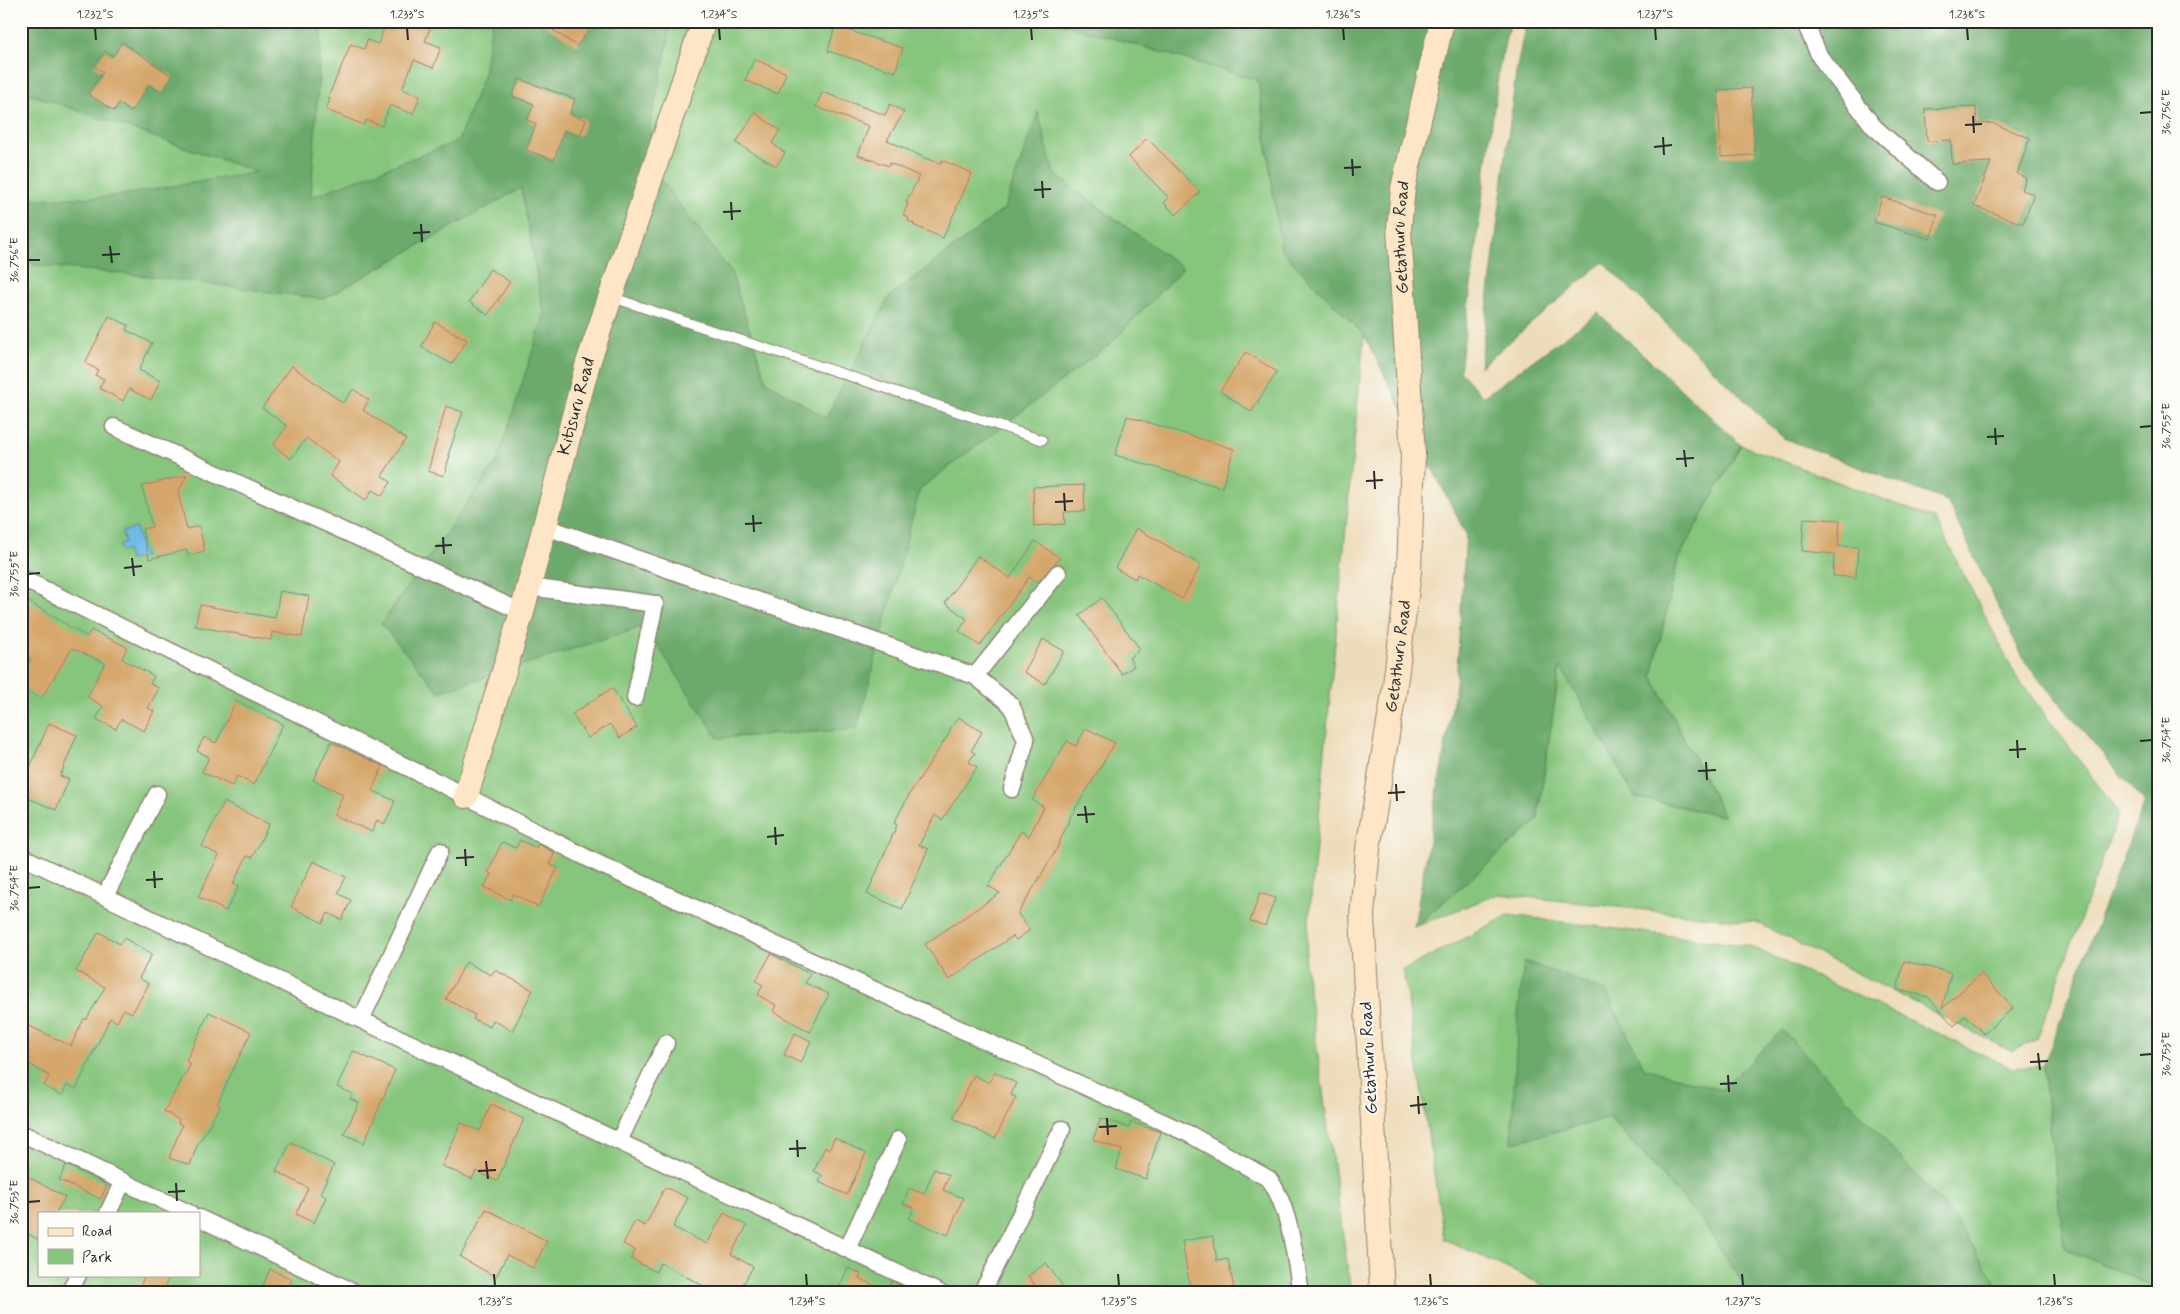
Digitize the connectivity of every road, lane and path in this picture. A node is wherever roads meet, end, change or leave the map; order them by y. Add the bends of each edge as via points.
1 (704, 21) edge
2 (1442, 21) edge
3 (1804, 21) edge
4 (1937, 182) dead end
5 (611, 297) junction
6 (114, 427) dead end
7 (1042, 440) dead end
8 (546, 527) junction
9 (1058, 573) dead end
10 (21, 578) edge
11 (529, 587) junction
12 (522, 612) junction
13 (975, 676) junction
14 (635, 698) dead end
15 (1012, 789) dead end
16 (157, 794) dead end
17 (466, 796) junction
18 (440, 851) dead end
19 (21, 856) edge
20 (105, 896) junction
21 (361, 1020) junction
22 (666, 1043) dead end
23 (1062, 1129) dead end
24 (21, 1133) edge
25 (898, 1140) dead end
26 (620, 1141) junction
27 (123, 1182) junction
28 (108, 1212) edge
29 (187, 1212) edge
30 (200, 1218) edge
31 (848, 1248) junction
32 (78, 1276) edge
33 (69, 1293) edge
34 (356, 1293) edge
35 (940, 1293) edge
36 (981, 1293) edge
37 (1301, 1293) edge
38 (1382, 1293) edge

1 - 5 main road, Kitisuru Road
2 - 38 main road, Getathuru Road via 1403,188 1399,228 1413,454 1409,572 1394,693 1368,849 1362,915
3 - 4 street via 1820,57 1874,126
5 - 7 lane
5 - 8 main road, Kitisuru Road via 588,363
6 - 12 street
8 - 11 main road, Kitisuru Road
8 - 13 street
9 - 13 street
10 - 17 street
11 - 12 main road, Kitisuru Road
11 - 14 street via 656,604
12 - 17 main road, Kitisuru Road
13 - 15 street via 1011,705 1026,740
16 - 20 street
17 - 37 street via 596,863 720,921 1191,1135 1269,1179 1276,1188 1291,1238
18 - 21 street
19 - 20 street
20 - 21 street
21 - 26 street
22 - 26 street
23 - 36 street
24 - 27 street
25 - 31 street
26 - 31 street
27 - 28 street
27 - 29 street
30 - 34 street
31 - 35 street
32 - 33 street

